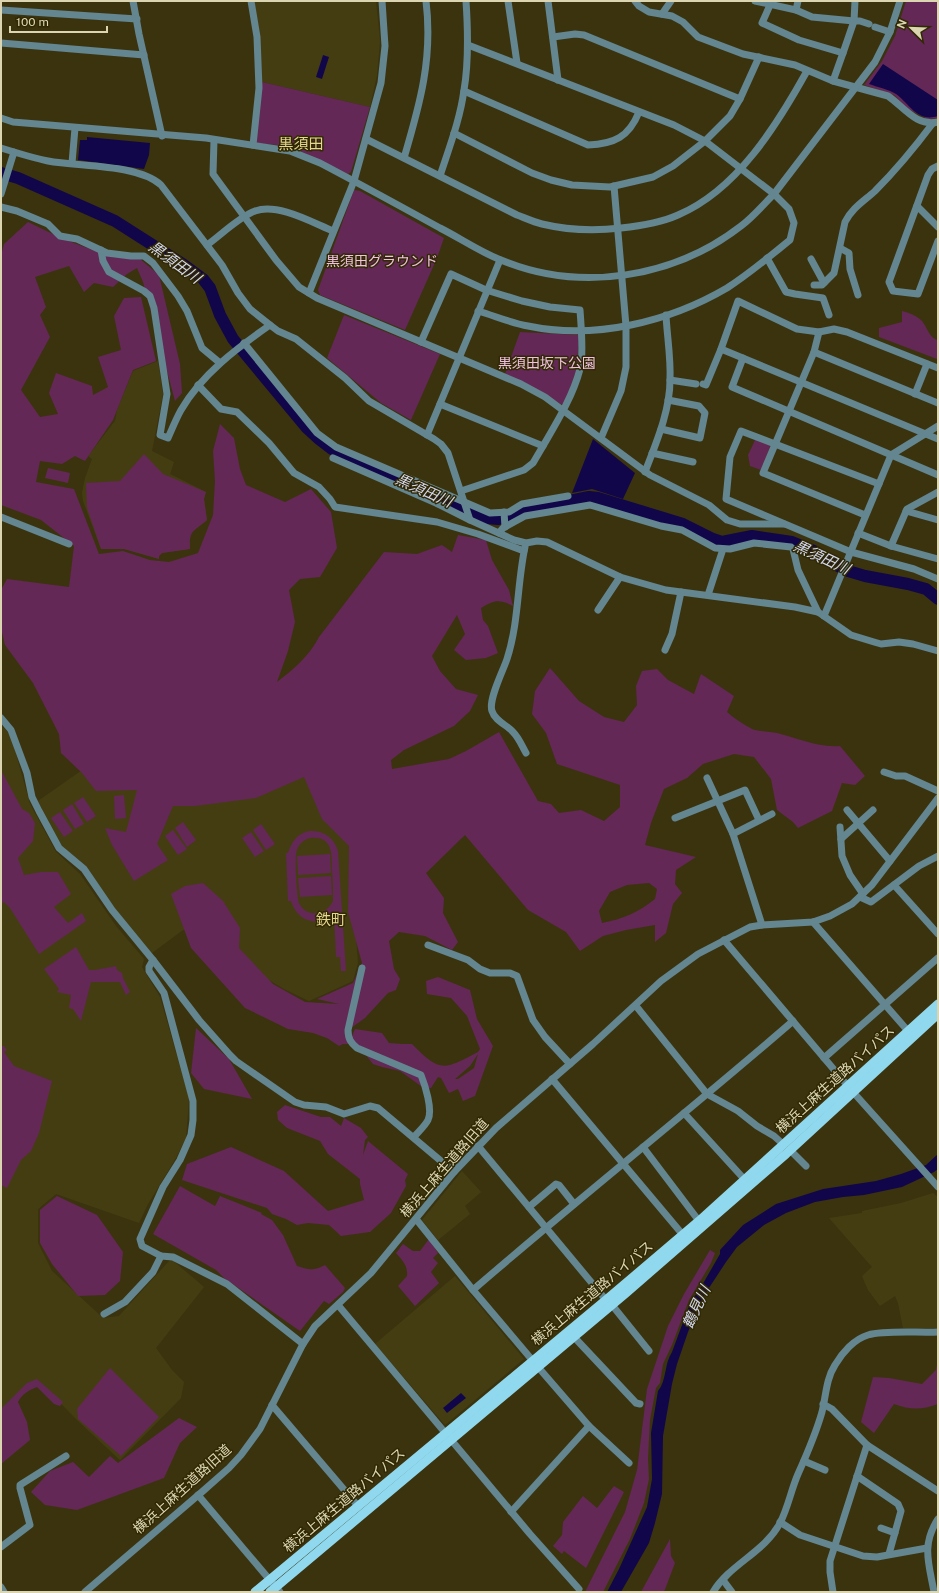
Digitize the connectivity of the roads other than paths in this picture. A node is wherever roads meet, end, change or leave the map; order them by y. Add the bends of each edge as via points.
1 (133, 1) edge
2 (251, 1) edge
3 (382, 1) edge
4 (426, 1) edge
5 (466, 1) edge
6 (508, 1) edge
7 (548, 1) edge
8 (671, 1) edge
9 (755, 1) edge
10 (798, 1) edge
11 (855, 1) edge
12 (900, 1) edge
13 (639, 3) edge
14 (770, 5) junction
15 (1, 10) edge
16 (796, 10) junction
17 (662, 14) junction
18 (137, 19) junction
19 (854, 21) junction
20 (890, 32) junction
21 (553, 37) junction
22 (1, 43) edge
23 (468, 45) junction
24 (843, 54) junction
25 (144, 55) junction
26 (759, 57) junction
27 (517, 63) junction
28 (807, 71) junction
29 (558, 80) junction
30 (833, 81) junction
31 (856, 88) junction
32 (464, 91) junction
33 (740, 99) junction
34 (640, 112) junction
35 (1, 118) edge
36 (936, 123) edge
37 (75, 128) junction
38 (454, 133) junction
39 (162, 136) junction
40 (366, 139) junction
41 (214, 140) junction
42 (705, 141) junction
43 (253, 145) junction
44 (1, 148) edge
45 (14, 152) junction
46 (404, 158) junction
47 (72, 164) junction
48 (938, 166) edge
49 (739, 168) junction
50 (440, 176) junction
51 (354, 181) junction
52 (614, 186) junction
53 (1, 194) edge
54 (774, 194) junction
55 (917, 206) junction
56 (1, 207) edge
57 (244, 217) junction
58 (938, 227) edge
59 (617, 228) junction
60 (333, 231) junction
61 (938, 241) edge
62 (207, 245) junction
63 (840, 248) junction
64 (101, 250) junction
65 (767, 258) junction
66 (811, 259) dead end
67 (500, 260) junction
68 (621, 276) junction
69 (824, 283) junction
70 (814, 285) dead end
71 (486, 290) junction
72 (309, 293) junction
73 (858, 295) dead end
74 (478, 311) junction
75 (666, 315) junction
76 (829, 315) dead end
77 (270, 325) junction
78 (626, 326) junction
79 (582, 331) junction
80 (820, 332) junction
81 (421, 342) junction
82 (243, 344) junction
83 (721, 349) junction
84 (814, 352) junction
85 (459, 358) junction
86 (744, 358) junction
87 (220, 363) junction
88 (927, 364) junction
89 (938, 368) edge
90 (670, 380) junction
91 (801, 381) junction
92 (198, 385) junction
93 (915, 394) junction
94 (668, 400) junction
95 (938, 403) edge
96 (440, 404) junction
97 (564, 411) junction
98 (788, 412) junction
99 (938, 426) edge
100 (661, 430) junction
101 (925, 434) junction
102 (426, 435) junction
103 (601, 438) junction
104 (938, 439) edge
105 (775, 443) junction
106 (543, 446) junction
107 (652, 453) junction
108 (891, 455) junction
109 (333, 458) dead end
110 (692, 462) dead end
111 (645, 472) junction
112 (938, 475) edge
113 (879, 484) junction
114 (461, 491) junction
115 (938, 492) edge
116 (568, 496) dead end
117 (465, 503) junction
118 (504, 512) junction
119 (906, 512) junction
120 (865, 515) junction
121 (1, 517) edge
122 (470, 518) junction
123 (938, 520) edge
124 (784, 524) junction
125 (505, 528) junction
126 (498, 533) junction
127 (858, 533) junction
128 (526, 543) junction
129 (69, 544) dead end
130 (891, 546) junction
131 (723, 549) junction
132 (524, 551) junction
133 (850, 553) junction
134 (938, 559) edge
135 (620, 577) junction
136 (938, 579) edge
137 (681, 592) junction
138 (708, 595) junction
139 (598, 610) dead end
140 (821, 614) junction
141 (665, 650) dead end
142 (938, 651) edge
143 (1, 718) edge
144 (526, 753) dead end
145 (884, 772) dead end
146 (706, 778) dead end
147 (938, 791) edge
148 (938, 798) edge
149 (716, 801) junction
150 (847, 810) dead end
151 (873, 810) dead end
152 (772, 814) dead end
153 (676, 818) dead end
154 (759, 820) junction
155 (858, 825) junction
156 (840, 827) dead end
157 (733, 834) junction
158 (841, 839) junction
159 (938, 856) edge
160 (890, 861) junction
161 (894, 885) junction
162 (862, 896) junction
163 (813, 922) junction
164 (762, 925) junction
165 (938, 934) edge
166 (724, 940) junction
167 (428, 945) dead end
168 (938, 958) edge
169 (153, 960) junction
170 (362, 968) dead end
171 (938, 1004) edge
172 (885, 1005) junction
173 (636, 1006) junction
174 (938, 1014) edge
175 (793, 1021) junction
176 (908, 1031) junction
177 (824, 1058) junction
178 (570, 1064) junction
179 (552, 1079) junction
180 (851, 1088) junction
181 (707, 1094) junction
182 (684, 1113) junction
183 (414, 1138) junction
184 (478, 1146) junction
185 (643, 1147) junction
186 (787, 1147) junction
187 (622, 1163) junction
188 (806, 1166) dead end
189 (454, 1172) junction
190 (745, 1180) junction
191 (937, 1185) edge
192 (574, 1204) junction
193 (529, 1207) junction
194 (416, 1219) junction
195 (700, 1221) junction
196 (547, 1227) junction
197 (683, 1235) junction
198 (161, 1256) junction
199 (473, 1290) junction
200 (609, 1303) junction
201 (338, 1305) junction
202 (104, 1314) dead end
203 (938, 1332) edge
204 (574, 1337) junction
205 (303, 1344) junction
206 (649, 1351) dead end
207 (535, 1364) junction
208 (640, 1404) dead end
209 (824, 1404) junction
210 (272, 1405) junction
211 (589, 1426) junction
212 (448, 1437) junction
213 (867, 1445) junction
214 (66, 1456) dead end
215 (804, 1461) junction
216 (629, 1463) dead end
217 (825, 1470) dead end
218 (857, 1476) junction
219 (938, 1491) edge
220 (198, 1495) junction
221 (358, 1506) junction
222 (511, 1512) junction
223 (938, 1519) edge
224 (780, 1522) junction
225 (881, 1528) dead end
226 (895, 1533) junction
227 (834, 1546) junction
228 (1, 1547) edge
229 (927, 1548) junction
230 (889, 1554) junction
231 (722, 1580) junction
232 (1, 1587) edge
233 (274, 1588) edge
234 (579, 1589) dead end
235 (4, 1592) edge
236 (85, 1592) edge
237 (255, 1592) edge
238 (713, 1592) edge
239 (732, 1592) edge
240 (833, 1592) edge
241 (934, 1592) edge

1 - 18 street
2 - 43 street via 257,37 259,88
3 - 40 street via 384,64
4 - 46 street via 428,45 425,76 420,106
5 - 23 street
6 - 27 street
7 - 21 street
8 - 17 street
9 - 14 street
10 - 16 street
11 - 19 street
12 - 20 street
13 - 17 street via 649,12
14 - 16 street
14 - 24 street via 762,23 798,40
15 - 18 street
16 - 19 street via 812,17
17 - 26 street via 683,22 698,37 743,54
18 - 25 street
19 - 20 street
19 - 24 street
20 - 31 street
21 - 29 street
21 - 33 street via 584,35
22 - 25 street
23 - 27 street
23 - 32 street
24 - 30 street
25 - 39 street
26 - 28 street via 795,65
26 - 33 street
27 - 29 street
28 - 30 street
28 - 49 street via 787,107 766,137
29 - 34 street
30 - 31 street
31 - 36 street via 888,96 912,117 928,124
31 - 54 street
32 - 34 street via 588,145 619,139 635,122
32 - 38 street
33 - 42 street via 730,116
34 - 42 street
35 - 37 street via 13,122
36 - 63 street via 874,191 849,214
37 - 39 street
37 - 47 street
38 - 50 street
38 - 52 street via 551,180 572,185
39 - 41 street
40 - 46 street
40 - 51 street
41 - 43 street
41 - 57 street via 213,174
42 - 49 street
42 - 52 street via 653,177
43 - 51 street via 290,151
44 - 45 street
45 - 47 street
45 - 53 street
46 - 50 street
47 - 62 street via 137,173 156,181
48 - 55 street via 928,175
49 - 54 street
49 - 59 street via 722,187 702,203 677,216 644,225
50 - 59 street via 517,215 541,224 597,229
51 - 60 street
51 - 67 street
52 - 59 street
54 - 65 street via 789,209 794,223 790,240
54 - 68 street via 741,226 690,257 666,266
55 - 58 street
55 - 61 street via 890,282 894,291 918,294
56 - 64 street via 48,224 60,236 77,239
57 - 60 street via 254,211 280,210
57 - 62 street
57 - 72 street via 298,287
59 - 68 street
60 - 72 street
62 - 77 street via 250,309
63 - 69 street via 834,273
63 - 73 street via 848,253
64 - 87 street via 118,255 144,256 153,263 187,311 202,348
64 - 92 street via 109,272 144,291 150,296 154,308 167,394 160,435 168,438 181,410
65 - 75 street via 728,287 692,306
65 - 76 street via 786,292 823,298
66 - 69 street
67 - 68 street via 545,274 591,278
67 - 71 street
68 - 78 street
69 - 70 street
71 - 74 street
71 - 79 street via 550,307 580,310
71 - 81 street via 450,274
72 - 81 street
74 - 79 street via 528,326
74 - 85 street
75 - 78 street
75 - 90 street
77 - 82 street
77 - 102 street via 296,339 369,401
78 - 79 street
78 - 103 street via 626,367 620,391
79 - 97 street via 581,368
80 - 83 street via 797,329 738,300
80 - 84 street
80 - 88 street via 834,329 847,332
81 - 85 street
82 - 87 street
82 - 117 street via 317,433 326,440 336,447
83 - 86 street
83 - 90 street via 706,385
84 - 91 street
84 - 93 street
85 - 96 street
85 - 97 street via 521,384
86 - 91 street
86 - 98 street via 732,387
87 - 92 street
88 - 89 street
88 - 93 street
90 - 94 street
91 - 98 street
91 - 101 street
92 - 132 street via 221,409 237,412 269,443 294,473 319,487 335,507 437,522
93 - 95 street
94 - 100 street
94 - 100 street via 700,406 705,413 700,438
96 - 102 street
96 - 106 street
97 - 103 street
97 - 106 street
98 - 105 street
98 - 108 street
99 - 101 street
100 - 107 street
101 - 104 street
101 - 108 street
102 - 114 street via 446,448
103 - 111 street
105 - 113 street
105 - 120 street via 763,473
105 - 124 street via 741,431 730,457 726,499
106 - 114 street via 533,463 524,470
107 - 110 street
107 - 111 street
108 - 112 street
108 - 113 street
109 - 122 street
111 - 124 street via 709,506 727,520 740,524
113 - 120 street
114 - 117 street
115 - 119 street via 907,509
116 - 118 street via 522,504 509,512
117 - 118 street via 490,513
117 - 122 street
118 - 125 street
119 - 123 street
119 - 130 street
120 - 127 street
121 - 129 street
122 - 126 street
124 - 133 street via 799,528
125 - 126 street
125 - 131 street via 530,514 594,505 682,530 708,546
126 - 128 street
127 - 130 street
127 - 133 street
128 - 132 street
128 - 135 street via 547,542
130 - 134 street
131 - 138 street
131 - 140 street via 754,543 791,547 798,570
132 - 144 street via 513,636 491,709 493,715 520,740
133 - 136 street via 914,568
133 - 140 street
135 - 137 street
135 - 139 street
137 - 138 street
137 - 141 street via 672,634
138 - 140 street via 795,607
140 - 142 street via 851,635 881,644 898,642
143 - 169 street via 11,730 27,773 32,797 59,848 84,869 112,910
145 - 147 street via 905,776
146 - 149 street
148 - 160 street, 横浜上麻生道路旧道
149 - 153 street
149 - 154 street via 745,790
149 - 157 street
150 - 155 street
151 - 155 street
152 - 154 street
154 - 157 street
155 - 158 street
155 - 160 street
156 - 158 street
157 - 164 street
158 - 162 street via 842,856
159 - 161 street via 919,866
160 - 162 street, 横浜上麻生道路旧道
161 - 162 street via 872,902
161 - 165 street
162 - 163 street, 横浜上麻生道路旧道 via 842,910
163 - 164 street, 横浜上麻生道路旧道
163 - 172 street
164 - 166 street, 横浜上麻生道路旧道 via 743,930
166 - 173 street, 横浜上麻生道路旧道 via 698,954 661,981
166 - 175 street
167 - 178 street via 468,960 490,973 510,973 517,976 533,1020
168 - 172 street
169 - 183 street via 199,1020 236,1061 295,1102 326,1107 344,1114 370,1106 378,1108
169 - 198 street via 149,971 164,993 193,1101 194,1120 191,1135 180,1160 163,1186 140,1239 142,1246
170 - 183 street via 348,1036 357,1048 421,1076 426,1088 430,1113
171 - 176 main road, 横浜上麻生道路バイパス
172 - 176 street
172 - 177 street
173 - 178 street, 横浜上麻生道路旧道
173 - 181 street
174 - 180 main road, 横浜上麻生道路バイパス
175 - 177 street
175 - 181 street
176 - 180 main road, 横浜上麻生道路バイパス
177 - 180 street
178 - 179 street, 横浜上麻生道路旧道
179 - 184 street, 横浜上麻生道路旧道
179 - 187 street
180 - 186 main road, 横浜上麻生道路バイパス
180 - 191 street
181 - 182 street
181 - 186 street via 738,1111
182 - 185 street
182 - 190 street
183 - 189 street
184 - 189 street, 横浜上麻生道路旧道
184 - 193 street
185 - 187 street
185 - 195 street
186 - 188 street
186 - 190 main road, 横浜上麻生道路バイパス
186 - 200 main road, 横浜上麻生道路バイパス
187 - 192 street
187 - 197 street
189 - 194 street, 横浜上麻生道路旧道
190 - 195 main road, 横浜上麻生道路バイパス
192 - 193 street via 556,1184
192 - 196 street
193 - 196 street
194 - 199 street
194 - 201 street, 横浜上麻生道路旧道 via 371,1273
195 - 197 main road, 横浜上麻生道路バイパス
196 - 199 street
196 - 200 street
197 - 200 main road, 横浜上麻生道路バイパス
198 - 202 street via 152,1272 125,1302
198 - 205 street via 173,1256 227,1284
199 - 207 street
200 - 204 main road, 横浜上麻生道路バイパス
200 - 206 street
200 - 207 main road, 横浜上麻生道路バイパス
201 - 205 street, 横浜上麻生道路旧道 via 315,1326
201 - 212 street
203 - 209 street via 880,1333 858,1340 846,1351 828,1379
204 - 207 main road, 横浜上麻生道路バイパス
204 - 208 street
205 - 210 street, 横浜上麻生道路旧道
207 - 211 street
207 - 212 main road, 横浜上麻生道路バイパス
209 - 213 street
209 - 215 street
210 - 220 street, 横浜上麻生道路旧道 via 260,1429 241,1455
210 - 221 street
211 - 216 street
211 - 222 street
212 - 221 main road, 横浜上麻生道路バイパス
212 - 222 street
212 - 233 main road, 横浜上麻生道路バイパス
213 - 218 street
213 - 219 street
214 - 228 street via 20,1484 30,1525
215 - 217 street
215 - 224 street
218 - 226 street via 898,1504 901,1511
218 - 227 street
220 - 233 street
220 - 236 street, 横浜上麻生道路旧道
221 - 233 main road, 横浜上麻生道路バイパス
222 - 234 street
223 - 229 street
224 - 227 street via 800,1535
224 - 231 street via 771,1537
225 - 226 street
226 - 230 street
227 - 230 street via 863,1556 877,1557
227 - 240 street via 830,1561
229 - 230 street
229 - 241 street
231 - 238 street
231 - 239 street
232 - 235 street
233 - 237 main road, 横浜上麻生道路バイパス

